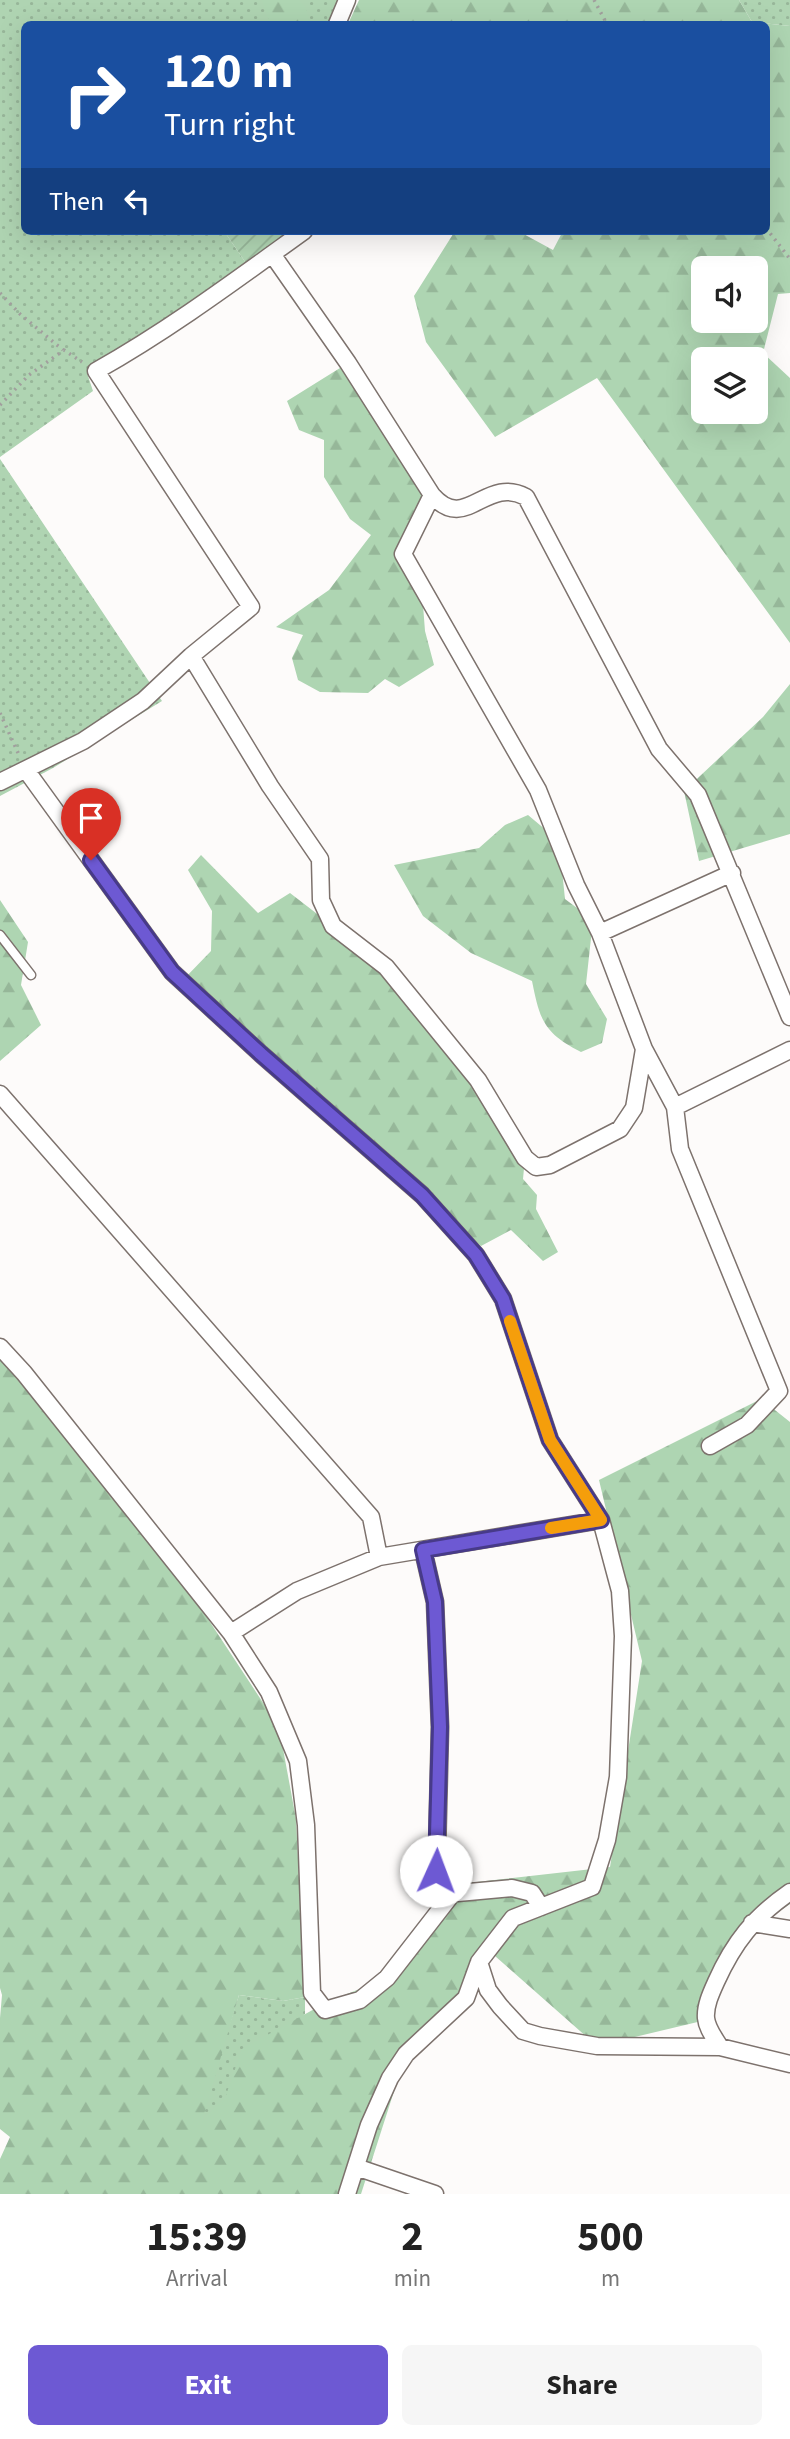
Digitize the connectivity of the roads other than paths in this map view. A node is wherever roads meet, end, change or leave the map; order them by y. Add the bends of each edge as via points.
1 (347, 0) edge
2 (338, 21) edge
3 (298, 235) edge
4 (272, 254) junction
5 (432, 495) junction
6 (191, 656) junction
7 (26, 770) junction
8 (0, 782) edge
9 (732, 873) junction
10 (600, 933) junction
11 (0, 935) edge
12 (31, 975) dead end
13 (790, 1017) edge
14 (644, 1049) junction
15 (790, 1049) edge
16 (0, 1094) edge
17 (675, 1107) junction
18 (0, 1347) edge
19 (710, 1446) dead end
20 (601, 1520) junction
21 (423, 1550) junction
22 (379, 1557) junction
23 (231, 1633) junction
24 (790, 1892) edge
25 (453, 1894) junction
26 (541, 1907) junction
27 (752, 1923) junction
28 (790, 1929) edge
29 (479, 1962) junction
30 (720, 2047) junction
31 (790, 2064) edge
32 (356, 2166) junction
33 (346, 2194) edge
34 (435, 2194) edge

1 - 2 street
3 - 4 street
4 - 5 street
4 - 6 street via 139,347 96,370 251,607
5 - 9 street via 442,506 454,509 499,492 514,490 526,497 659,749 698,795
5 - 10 street via 403,554 538,790
6 - 7 street via 143,701 83,741
6 - 14 street via 320,859 321,900 333,926 386,967 478,1080 525,1158 536,1167 550,1165 620,1129 634,1108
7 - 8 street
7 - 20 street via 172,972 422,1195 476,1255 503,1299 550,1440
9 - 10 street
9 - 13 street
10 - 14 street
11 - 12 lane
14 - 17 street
15 - 17 street
16 - 22 street via 371,1517
17 - 19 street via 680,1149 779,1391 747,1425
18 - 23 street
20 - 21 street
20 - 26 street via 620,1591 623,1636 618,1777 607,1840 592,1887
21 - 22 street
21 - 25 street via 435,1602 440,1727 436,1895
22 - 23 street via 297,1591
23 - 25 street via 269,1692 298,1761 306,1825 312,1993 325,2010 360,2000 387,1978
24 - 27 street
25 - 26 street via 512,1888 532,1893
26 - 29 street via 513,1918
27 - 28 street
27 - 30 street via 726,1959 707,2008 709,2029
29 - 30 street via 488,1990 523,2031 597,2046
29 - 32 street via 466,1998 406,2054 390,2078
30 - 31 street
32 - 33 street
32 - 34 street

